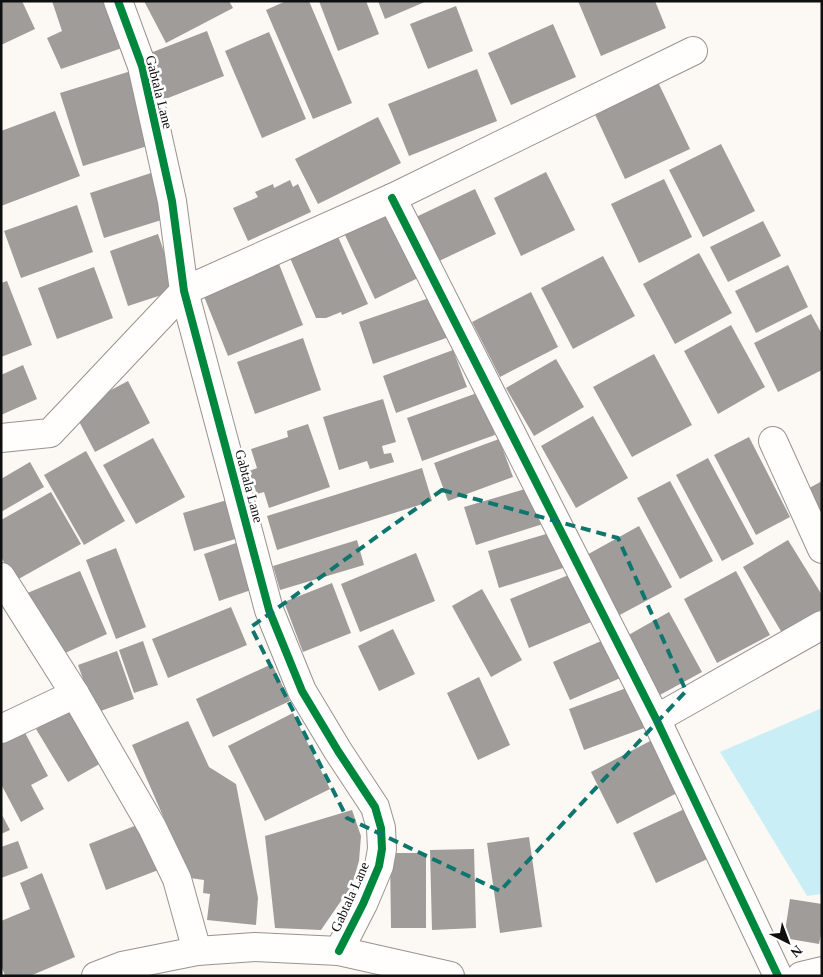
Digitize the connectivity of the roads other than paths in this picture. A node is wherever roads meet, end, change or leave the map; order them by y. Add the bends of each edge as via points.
1 (118, 1) edge
2 (693, 51) dead end
3 (392, 198) junction
4 (184, 291) junction
5 (1, 438) edge
6 (773, 441) dead end
7 (822, 549) edge
8 (1, 576) edge
9 (822, 625) edge
10 (75, 694) junction
11 (656, 719) junction
12 (1, 729) edge
13 (197, 951) junction
14 (339, 951) junction
15 (822, 971) edge
16 (96, 976) edge
17 (450, 976) edge
18 (778, 976) edge
19 (801, 976) edge

1 - 4 street, Gabtala Lane via 142,66 172,201
2 - 3 street
3 - 4 street
3 - 11 street
4 - 5 street via 50,433
4 - 14 street, Gabtala Lane via 269,610 302,691 376,806 382,828 379,866
6 - 7 street
8 - 10 street
9 - 11 street
10 - 12 street
10 - 13 street via 152,827 177,878
11 - 18 street
13 - 14 street via 255,947
13 - 16 street via 122,966
14 - 17 street
15 - 19 street

